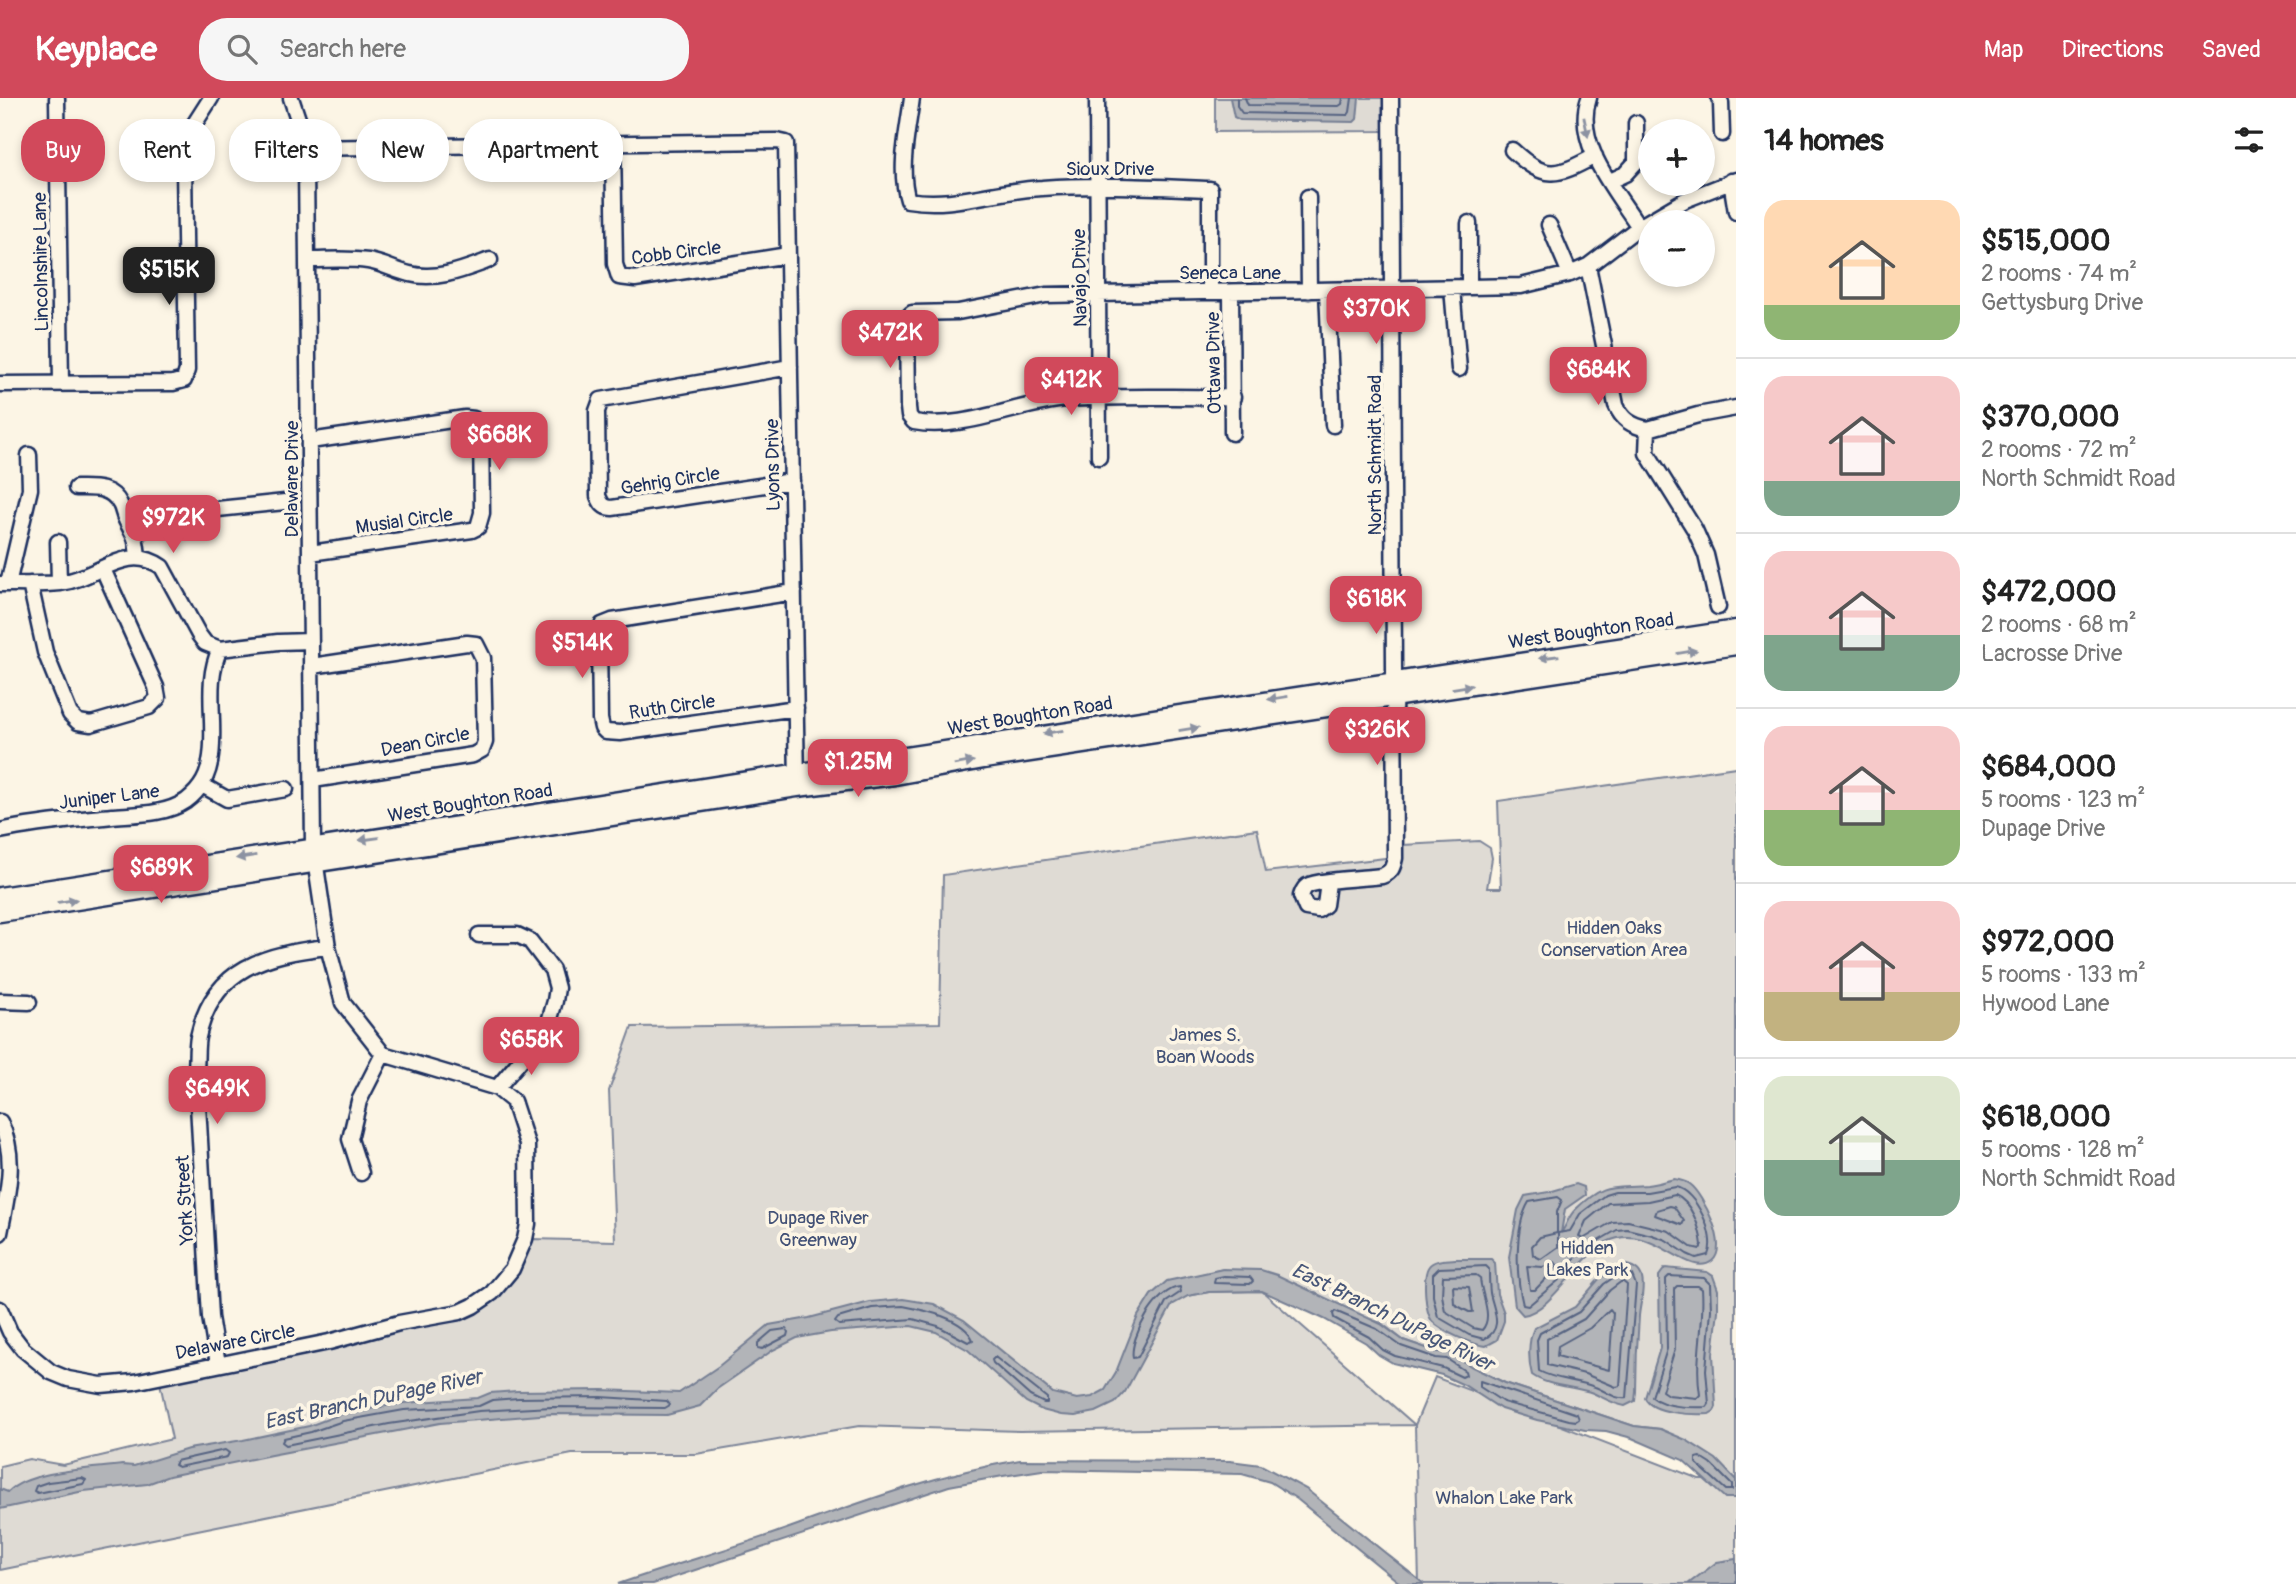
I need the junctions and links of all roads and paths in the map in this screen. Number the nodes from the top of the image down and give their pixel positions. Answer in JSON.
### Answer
{"nodes":[{"id":1,"x":57,"y":98,"type":"edge"},
{"id":2,"x":211,"y":98,"type":"edge"},
{"id":3,"x":291,"y":98,"type":"edge"},
{"id":4,"x":912,"y":98,"type":"edge"},
{"id":5,"x":1097,"y":98,"type":"edge"},
{"id":6,"x":1391,"y":98,"type":"edge"},
{"id":7,"x":1589,"y":98,"type":"edge"},
{"id":8,"x":1719,"y":98,"type":"edge"},
{"id":9,"x":298,"y":119,"type":"edge"},
{"id":10,"x":1636,"y":123,"type":"dead end"},
{"id":11,"x":1722,"y":134,"type":"dead end"},
{"id":12,"x":623,"y":143,"type":"edge"},
{"id":13,"x":463,"y":145,"type":"edge"},
{"id":14,"x":342,"y":147,"type":"edge"},
{"id":15,"x":1512,"y":150,"type":"dead end"},
{"id":16,"x":1595,"y":156,"type":"junction"},
{"id":17,"x":1610,"y":181,"type":"junction"},
{"id":18,"x":1734,"y":181,"type":"edge"},
{"id":19,"x":306,"y":182,"type":"edge"},
{"id":20,"x":614,"y":182,"type":"edge"},
{"id":21,"x":1097,"y":186,"type":"junction"},
{"id":22,"x":1308,"y":197,"type":"dead end"},
{"id":23,"x":1668,"y":210,"type":"edge"},
{"id":24,"x":1736,"y":212,"type":"edge"},
{"id":25,"x":1469,"y":223,"type":"dead end"},
{"id":26,"x":1549,"y":225,"type":"dead end"},
{"id":27,"x":1638,"y":225,"type":"edge"},
{"id":28,"x":1638,"y":228,"type":"edge"},
{"id":29,"x":788,"y":255,"type":"junction"},
{"id":30,"x":307,"y":260,"type":"junction"},
{"id":31,"x":490,"y":260,"type":"dead end"},
{"id":32,"x":1588,"y":266,"type":"junction"},
{"id":33,"x":1570,"y":275,"type":"junction"},
{"id":34,"x":1469,"y":287,"type":"junction"},
{"id":35,"x":1452,"y":288,"type":"junction"},
{"id":36,"x":1393,"y":289,"type":"junction"},
{"id":37,"x":1309,"y":290,"type":"junction"},
{"id":38,"x":1327,"y":290,"type":"junction"},
{"id":39,"x":1099,"y":292,"type":"junction"},
{"id":40,"x":1210,"y":292,"type":"junction"},
{"id":41,"x":1231,"y":292,"type":"junction"},
{"id":42,"x":790,"y":367,"type":"junction"},
{"id":43,"x":1458,"y":369,"type":"dead end"},
{"id":44,"x":61,"y":383,"type":"junction"},
{"id":45,"x":0,"y":384,"type":"edge"},
{"id":46,"x":1233,"y":397,"type":"junction"},
{"id":47,"x":1100,"y":399,"type":"junction"},
{"id":48,"x":1736,"y":408,"type":"edge"},
{"id":49,"x":1333,"y":425,"type":"dead end"},
{"id":50,"x":1648,"y":429,"type":"junction"},
{"id":51,"x":1232,"y":433,"type":"dead end"},
{"id":52,"x":310,"y":442,"type":"junction"},
{"id":53,"x":29,"y":455,"type":"dead end"},
{"id":54,"x":1099,"y":457,"type":"dead end"},
{"id":55,"x":792,"y":481,"type":"junction"},
{"id":56,"x":76,"y":488,"type":"dead end"},
{"id":57,"x":285,"y":502,"type":"dead end"},
{"id":58,"x":135,"y":533,"type":"junction"},
{"id":59,"x":58,"y":542,"type":"dead end"},
{"id":60,"x":310,"y":554,"type":"junction"},
{"id":61,"x":138,"y":557,"type":"junction"},
{"id":62,"x":103,"y":569,"type":"junction"},
{"id":63,"x":59,"y":583,"type":"junction"},
{"id":64,"x":4,"y":584,"type":"edge"},
{"id":65,"x":30,"y":584,"type":"junction"},
{"id":66,"x":794,"y":592,"type":"junction"},
{"id":67,"x":1718,"y":607,"type":"dead end"},
{"id":68,"x":1736,"y":630,"type":"edge"},
{"id":69,"x":311,"y":641,"type":"junction"},
{"id":70,"x":1736,"y":645,"type":"edge"},
{"id":71,"x":220,"y":649,"type":"junction"},
{"id":72,"x":312,"y":666,"type":"junction"},
{"id":73,"x":1394,"y":688,"type":"junction"},
{"id":74,"x":796,"y":708,"type":"junction"},
{"id":75,"x":313,"y":780,"type":"junction"},
{"id":76,"x":797,"y":780,"type":"junction"},
{"id":77,"x":202,"y":785,"type":"junction"},
{"id":78,"x":286,"y":789,"type":"dead end"},
{"id":79,"x":0,"y":831,"type":"edge"},
{"id":80,"x":314,"y":854,"type":"junction"},
{"id":81,"x":1328,"y":883,"type":"dead end"},
{"id":82,"x":0,"y":897,"type":"edge"},
{"id":83,"x":0,"y":912,"type":"edge"},
{"id":84,"x":479,"y":935,"type":"dead end"},
{"id":85,"x":328,"y":947,"type":"junction"},
{"id":86,"x":0,"y":1001,"type":"edge"},
{"id":87,"x":29,"y":1002,"type":"dead end"},
{"id":88,"x":383,"y":1054,"type":"junction"},
{"id":89,"x":497,"y":1088,"type":"junction"},
{"id":90,"x":0,"y":1122,"type":"edge"},
{"id":91,"x":361,"y":1173,"type":"dead end"},
{"id":92,"x":5,"y":1183,"type":"edge"},
{"id":93,"x":0,"y":1233,"type":"edge"},
{"id":94,"x":0,"y":1309,"type":"edge"},
{"id":95,"x":4,"y":1328,"type":"edge"},
{"id":96,"x":218,"y":1364,"type":"junction"}],
"edges":[{"from":1,"to":44,"type":"street","name":"Lincolnshire Lane"},
{"from":2,"to":44,"type":"street"},
{"from":3,"to":9,"type":"street","name":"Delaware Drive"},
{"from":4,"to":21,"type":"street","name":"Sioux Drive"},
{"from":5,"to":21,"type":"street","name":"Navajo Drive"},
{"from":6,"to":36,"type":"street","name":"North Schmidt Road"},
{"from":7,"to":16,"type":"street","one_way":true},
{"from":8,"to":11,"type":"street"},
{"from":10,"to":17,"type":"street"},
{"from":12,"to":29,"type":"street","name":"Lyons Drive"},
{"from":13,"to":14,"type":"street"},
{"from":15,"to":16,"type":"street"},
{"from":16,"to":17,"type":"street"},
{"from":17,"to":27,"type":"street"},
{"from":18,"to":23,"type":"street","name":"Seneca Lane"},
{"from":18,"to":24,"type":"street"},
{"from":19,"to":30,"type":"street","name":"Delaware Drive"},
{"from":20,"to":29,"type":"street","name":"Cobb Circle"},
{"from":21,"to":39,"type":"street","name":"Navajo Drive"},
{"from":21,"to":40,"type":"street","name":"Sioux Drive"},
{"from":22,"to":37,"type":"street"},
{"from":25,"to":34,"type":"street"},
{"from":26,"to":33,"type":"street"},
{"from":28,"to":32,"type":"street","name":"Seneca Lane"},
{"from":29,"to":42,"type":"street","name":"Lyons Drive"},
{"from":30,"to":31,"type":"street"},
{"from":30,"to":52,"type":"street","name":"Delaware Drive"},
{"from":32,"to":33,"type":"street","name":"Seneca Lane"},
{"from":32,"to":50,"type":"street"},
{"from":33,"to":34,"type":"street","name":"Seneca Lane"},
{"from":34,"to":35,"type":"street","name":"Seneca Lane"},
{"from":35,"to":36,"type":"street","name":"Seneca Lane"},
{"from":35,"to":43,"type":"street"},
{"from":36,"to":38,"type":"street","name":"Seneca Lane"},
{"from":36,"to":73,"type":"street","name":"North Schmidt Road"},
{"from":37,"to":38,"type":"street","name":"Seneca Lane"},
{"from":37,"to":41,"type":"street","name":"Seneca Lane"},
{"from":38,"to":49,"type":"street"},
{"from":39,"to":40,"type":"street","name":"Seneca Lane"},
{"from":39,"to":47,"type":"street","name":"Navajo Drive"},
{"from":39,"to":47,"type":"street","name":"Seneca Lane"},
{"from":40,"to":41,"type":"street","name":"Seneca Lane"},
{"from":41,"to":46,"type":"street","name":"Ottawa Drive"},
{"from":42,"to":55,"type":"street","name":"Lyons Drive"},
{"from":42,"to":55,"type":"street","name":"Gehrig Circle"},
{"from":44,"to":45,"type":"street"},
{"from":46,"to":47,"type":"street"},
{"from":46,"to":51,"type":"street","name":"Ottawa Drive"},
{"from":47,"to":54,"type":"street","name":"Navajo Drive"},
{"from":48,"to":50,"type":"street"},
{"from":50,"to":67,"type":"street"},
{"from":52,"to":60,"type":"street","name":"Delaware Drive"},
{"from":52,"to":60,"type":"street","name":"Musial Circle"},
{"from":53,"to":64,"type":"street"},
{"from":55,"to":66,"type":"street","name":"Lyons Drive"},
{"from":56,"to":58,"type":"street"},
{"from":57,"to":58,"type":"street"},
{"from":58,"to":61,"type":"street"},
{"from":59,"to":63,"type":"street"},
{"from":60,"to":69,"type":"street","name":"Delaware Drive"},
{"from":61,"to":62,"type":"street"},
{"from":61,"to":71,"type":"street"},
{"from":62,"to":63,"type":"street"},
{"from":62,"to":65,"type":"street"},
{"from":63,"to":65,"type":"street"},
{"from":64,"to":65,"type":"street"},
{"from":66,"to":74,"type":"street","name":"Lyons Drive"},
{"from":66,"to":74,"type":"street","name":"Ruth Circle"},
{"from":68,"to":73,"type":"main road","name":"West Boughton Road","one_way":true},
{"from":69,"to":71,"type":"street"},
{"from":69,"to":72,"type":"street","name":"Delaware Drive"},
{"from":73,"to":70,"type":"main road","name":"West Boughton Road","one_way":true},
{"from":71,"to":77,"type":"street"},
{"from":72,"to":75,"type":"street","name":"Delaware Drive"},
{"from":72,"to":75,"type":"street","name":"Dean Circle"},
{"from":73,"to":76,"type":"main road","name":"West Boughton Road"},
{"from":73,"to":81,"type":"street","name":"North Schmidt Road"},
{"from":74,"to":76,"type":"street","name":"Lyons Drive"},
{"from":75,"to":80,"type":"street","name":"Delaware Drive"},
{"from":76,"to":80,"type":"main road","name":"West Boughton Road"},
{"from":77,"to":78,"type":"street"},
{"from":77,"to":79,"type":"street","name":"Juniper Lane"},
{"from":80,"to":82,"type":"main road","name":"West Boughton Road","one_way":true},
{"from":83,"to":80,"type":"main road","name":"West Boughton Road","one_way":true},
{"from":80,"to":85,"type":"street"},
{"from":84,"to":89,"type":"street"},
{"from":85,"to":88,"type":"street"},
{"from":85,"to":96,"type":"street","name":"York Street"},
{"from":86,"to":87,"type":"street"},
{"from":88,"to":89,"type":"street"},
{"from":88,"to":91,"type":"street"},
{"from":89,"to":96,"type":"street","name":"Delaware Circle"},
{"from":90,"to":92,"type":"street"},
{"from":92,"to":93,"type":"street"},
{"from":94,"to":95,"type":"street","name":"Delaware Circle"},
{"from":95,"to":96,"type":"street","name":"Delaware Circle"}]}
